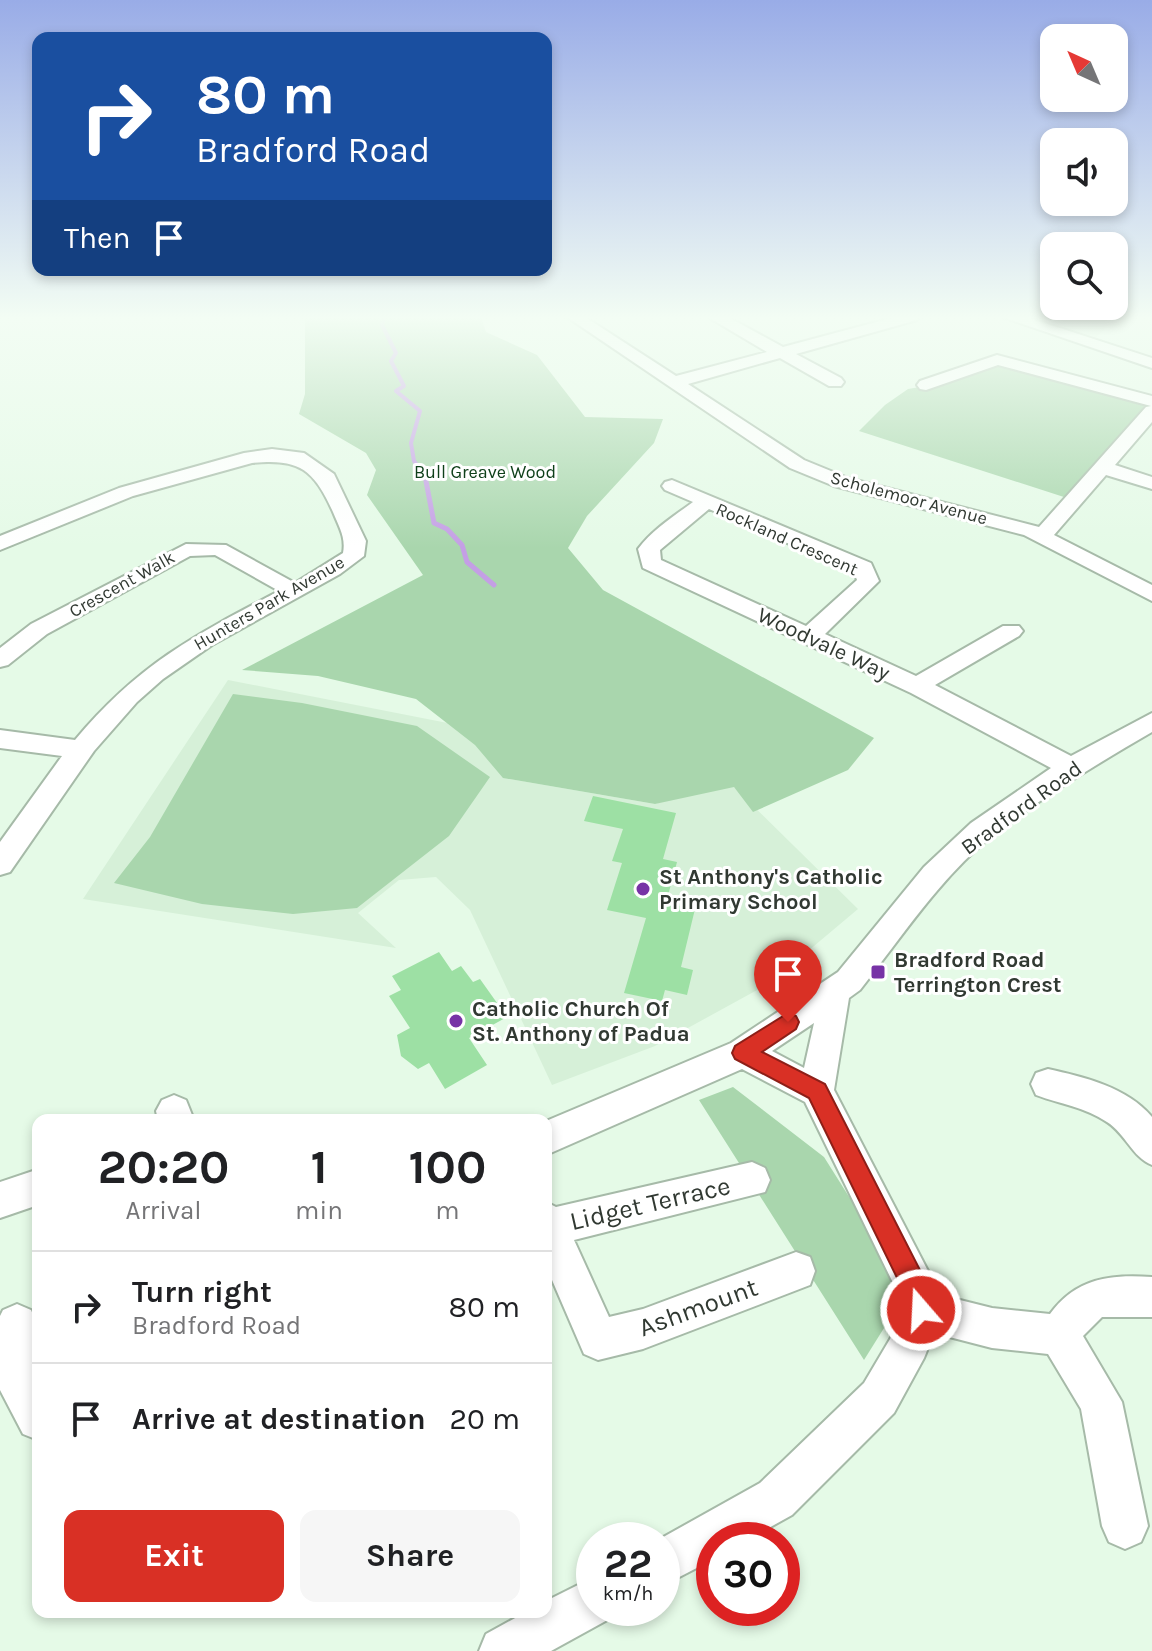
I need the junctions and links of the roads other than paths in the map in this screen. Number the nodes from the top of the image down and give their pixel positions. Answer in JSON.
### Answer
{"nodes":[{"id":1,"x":693,"y":394,"type":"edge"},
{"id":2,"x":1098,"y":394,"type":"edge"},
{"id":3,"x":1151,"y":412,"type":"edge"},
{"id":4,"x":1102,"y":467,"type":"junction"},
{"id":5,"x":1152,"y":483,"type":"edge"},
{"id":6,"x":672,"y":486,"type":"dead end"},
{"id":7,"x":705,"y":503,"type":"junction"},
{"id":8,"x":1042,"y":536,"type":"junction"},
{"id":9,"x":0,"y":544,"type":"edge"},
{"id":10,"x":294,"y":591,"type":"junction"},
{"id":11,"x":1152,"y":594,"type":"edge"},
{"id":12,"x":1011,"y":631,"type":"dead end"},
{"id":13,"x":809,"y":636,"type":"junction"},
{"id":14,"x":0,"y":660,"type":"edge"},
{"id":15,"x":920,"y":687,"type":"junction"},
{"id":16,"x":1152,"y":721,"type":"edge"},
{"id":17,"x":0,"y":739,"type":"edge"},
{"id":18,"x":82,"y":750,"type":"junction"},
{"id":19,"x":1070,"y":768,"type":"junction"},
{"id":20,"x":0,"y":864,"type":"edge"},
{"id":21,"x":833,"y":992,"type":"junction"},
{"id":22,"x":743,"y":1053,"type":"junction"},
{"id":23,"x":1048,"y":1084,"type":"dead end"},
{"id":24,"x":817,"y":1091,"type":"junction"},
{"id":25,"x":552,"y":1135,"type":"edge"},
{"id":26,"x":1152,"y":1148,"type":"edge"},
{"id":27,"x":752,"y":1180,"type":"dead end"},
{"id":28,"x":32,"y":1189,"type":"edge"},
{"id":29,"x":0,"y":1200,"type":"edge"},
{"id":30,"x":552,"y":1223,"type":"edge"},
{"id":31,"x":552,"y":1235,"type":"edge"},
{"id":32,"x":796,"y":1271,"type":"dead end"},
{"id":33,"x":1152,"y":1297,"type":"edge"},
{"id":34,"x":921,"y":1310,"type":"junction"},
{"id":35,"x":18,"y":1324,"type":"edge"},
{"id":36,"x":1059,"y":1335,"type":"junction"},
{"id":37,"x":598,"y":1340,"type":"joint"},
{"id":38,"x":32,"y":1408,"type":"edge"},
{"id":39,"x":1125,"y":1526,"type":"dead end"},
{"id":40,"x":680,"y":1553,"type":"edge"},
{"id":41,"x":576,"y":1611,"type":"edge"},
{"id":42,"x":503,"y":1651,"type":"edge"}],
"edges":[{"from":1,"to":8,"type":"street","name":"Scholemoor Avenue"},
{"from":2,"to":3,"type":"street"},
{"from":3,"to":4,"type":"street"},
{"from":4,"to":5,"type":"street"},
{"from":4,"to":8,"type":"street"},
{"from":6,"to":7,"type":"street","name":"Rockland Crescent"},
{"from":7,"to":13,"type":"street","name":"Woodvale Way"},
{"from":7,"to":13,"type":"street","name":"Rockland Crescent"},
{"from":8,"to":11,"type":"street","name":"Scholemoor Avenue"},
{"from":9,"to":10,"type":"street","name":"Hunters Park Avenue"},
{"from":10,"to":14,"type":"street","name":"Crescent Walk"},
{"from":10,"to":18,"type":"street","name":"Hunters Park Avenue"},
{"from":12,"to":15,"type":"street"},
{"from":13,"to":15,"type":"street","name":"Woodvale Way"},
{"from":15,"to":19,"type":"street","name":"Woodvale Way"},
{"from":16,"to":19,"type":"street","name":"Bradford Road"},
{"from":17,"to":18,"type":"street"},
{"from":18,"to":20,"type":"street","name":"Hunters Park Avenue"},
{"from":19,"to":21,"type":"street","name":"Bradford Road"},
{"from":21,"to":22,"type":"street","name":"Bradford Road"},
{"from":21,"to":24,"type":"street"},
{"from":22,"to":24,"type":"street"},
{"from":22,"to":25,"type":"street","name":"Bradford Road"},
{"from":23,"to":26,"type":"street"},
{"from":24,"to":34,"type":"street"},
{"from":27,"to":30,"type":"street","name":"Lidget Terrace"},
{"from":28,"to":29,"type":"street"},
{"from":31,"to":37,"type":"street","name":"Lidget Terrace"},
{"from":32,"to":37,"type":"street","name":"Ashmount"},
{"from":33,"to":36,"type":"street"},
{"from":34,"to":36,"type":"street"},
{"from":34,"to":40,"type":"street"},
{"from":35,"to":38,"type":"street"},
{"from":36,"to":39,"type":"street"},
{"from":41,"to":42,"type":"street"}]}
